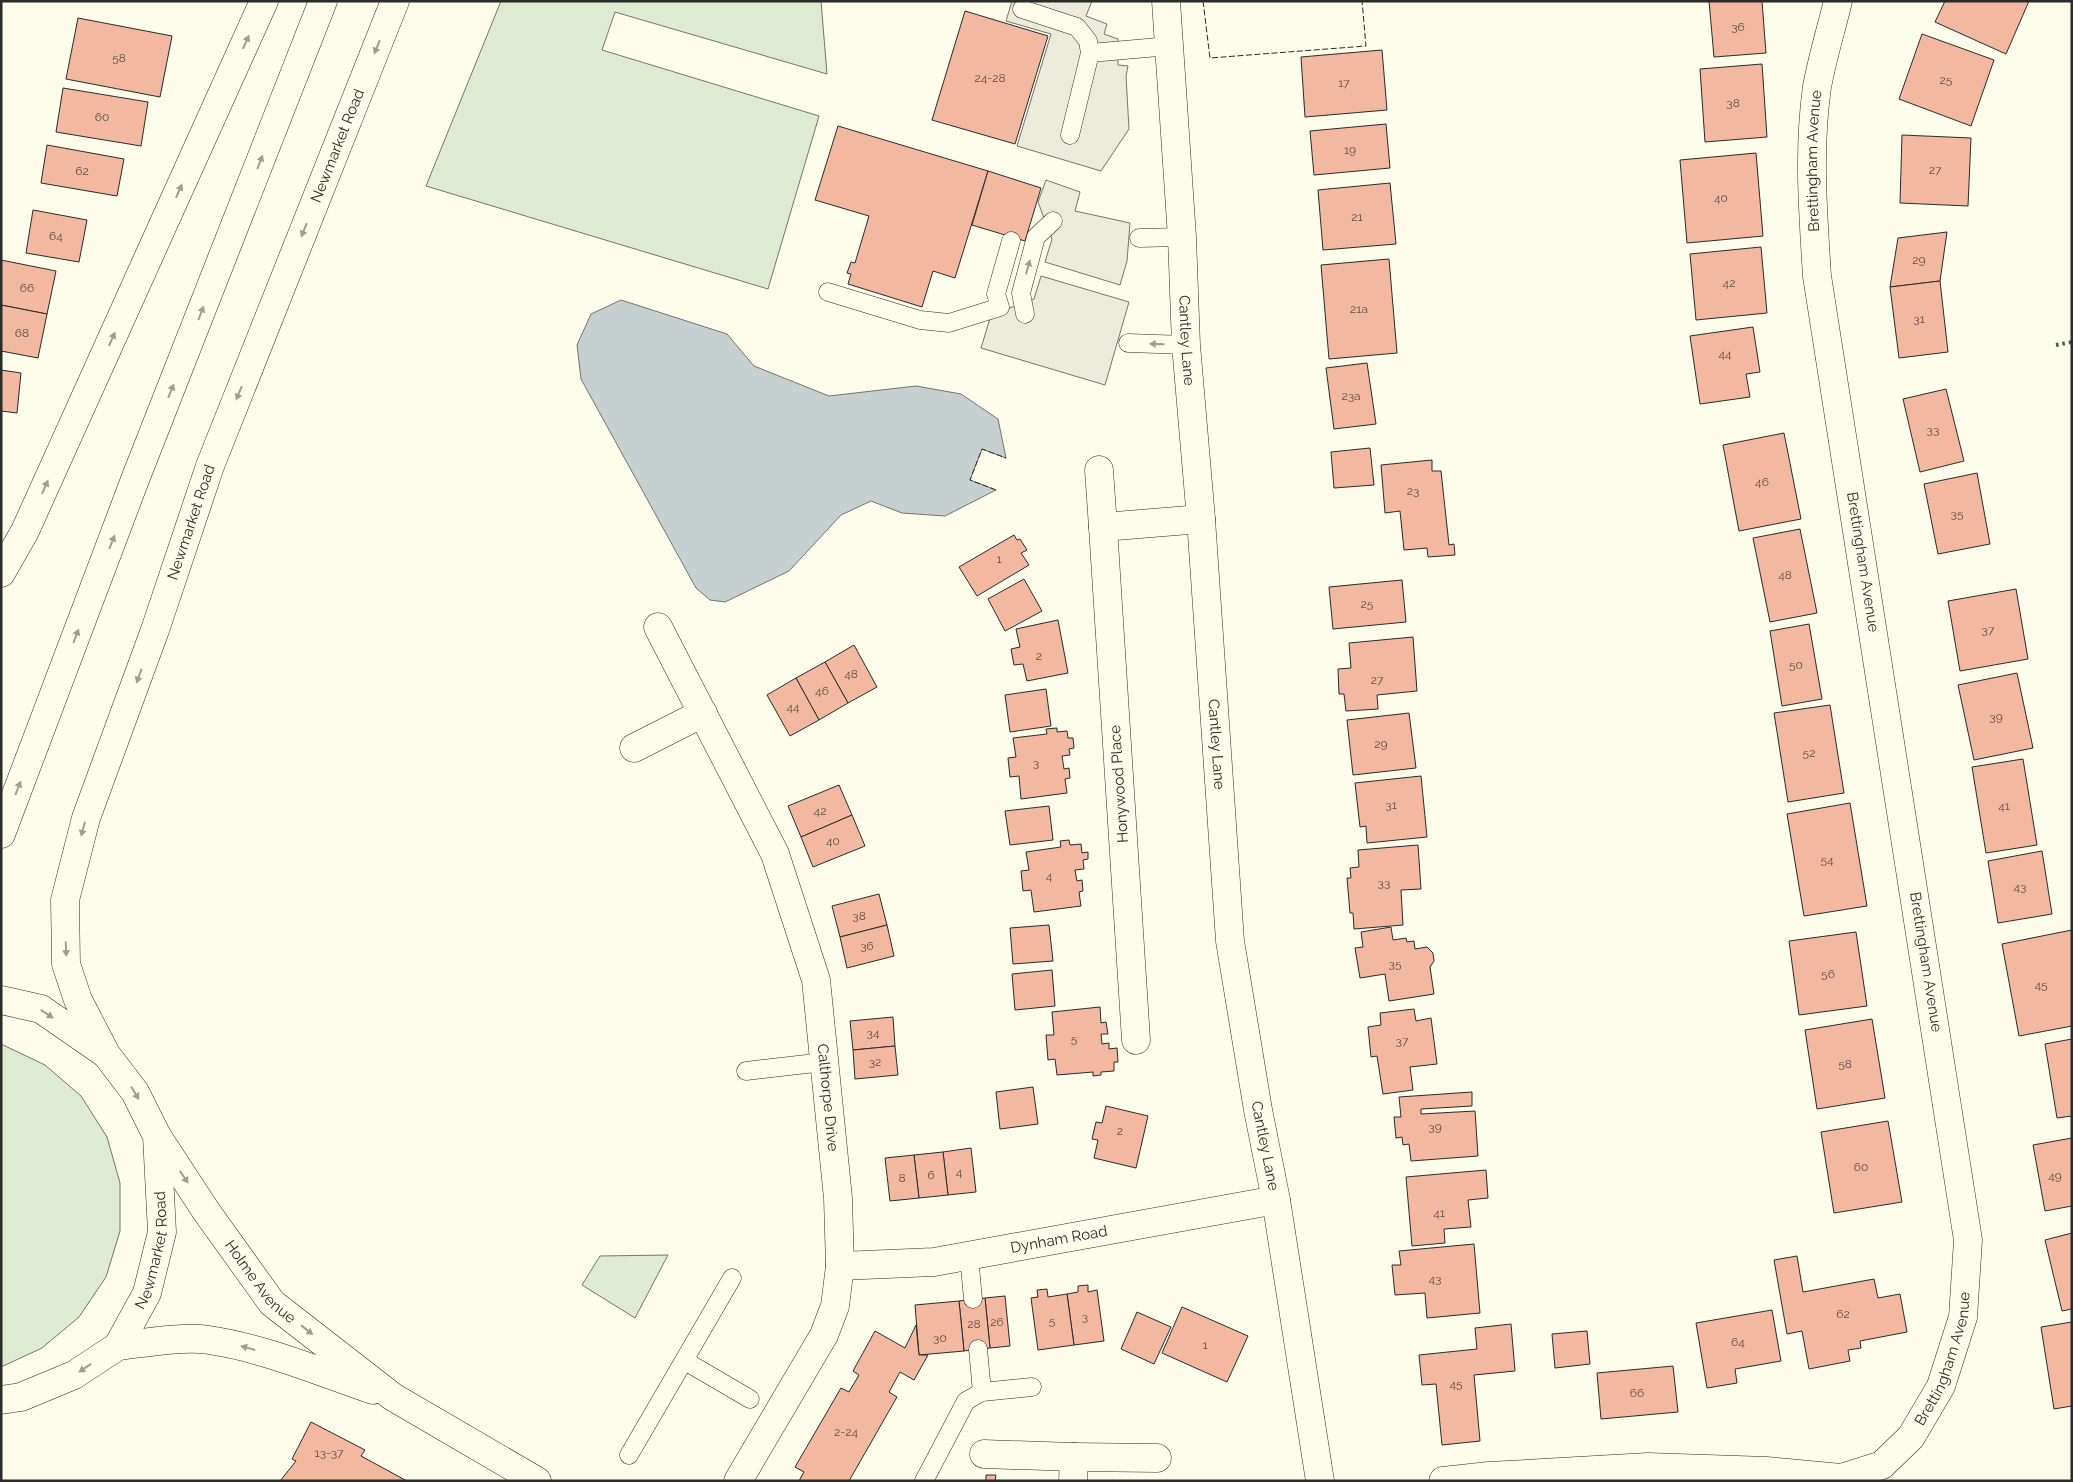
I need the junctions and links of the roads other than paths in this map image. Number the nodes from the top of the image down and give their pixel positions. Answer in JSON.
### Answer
{"nodes":[{"id":1,"x":264,"y":1,"type":"edge"},
{"id":2,"x":323,"y":1,"type":"edge"},
{"id":3,"x":395,"y":1,"type":"edge"},
{"id":4,"x":1166,"y":1,"type":"edge"},
{"id":5,"x":1838,"y":1,"type":"edge"},
{"id":6,"x":1022,"y":9,"type":"dead end"},
{"id":7,"x":1170,"y":46,"type":"junction"},
{"id":8,"x":1090,"y":53,"type":"junction"},
{"id":9,"x":1070,"y":135,"type":"dead end"},
{"id":10,"x":1053,"y":221,"type":"dead end"},
{"id":11,"x":1182,"y":237,"type":"junction"},
{"id":12,"x":1139,"y":238,"type":"dead end"},
{"id":13,"x":1011,"y":241,"type":"dead end"},
{"id":14,"x":828,"y":292,"type":"dead end"},
{"id":15,"x":1025,"y":314,"type":"dead end"},
{"id":16,"x":1128,"y":343,"type":"dead end"},
{"id":17,"x":1186,"y":345,"type":"junction"},
{"id":18,"x":1099,"y":470,"type":"dead end"},
{"id":19,"x":1201,"y":519,"type":"junction"},
{"id":20,"x":1103,"y":527,"type":"junction"},
{"id":21,"x":1,"y":573,"type":"edge"},
{"id":22,"x":658,"y":627,"type":"dead end"},
{"id":23,"x":703,"y":713,"type":"junction"},
{"id":24,"x":634,"y":748,"type":"dead end"},
{"id":25,"x":1,"y":834,"type":"edge"},
{"id":26,"x":1,"y":1000,"type":"edge"},
{"id":27,"x":1136,"y":1040,"type":"dead end"},
{"id":28,"x":106,"y":1054,"type":"junction"},
{"id":29,"x":824,"y":1062,"type":"junction"},
{"id":30,"x":746,"y":1071,"type":"dead end"},
{"id":31,"x":157,"y":1136,"type":"junction"},
{"id":32,"x":1276,"y":1200,"type":"junction"},
{"id":33,"x":969,"y":1256,"type":"junction"},
{"id":34,"x":840,"y":1266,"type":"junction"},
{"id":35,"x":732,"y":1278,"type":"dead end"},
{"id":36,"x":973,"y":1299,"type":"dead end"},
{"id":37,"x":118,"y":1346,"type":"junction"},
{"id":38,"x":978,"y":1349,"type":"dead end"},
{"id":39,"x":685,"y":1361,"type":"junction"},
{"id":40,"x":1032,"y":1387,"type":"dead end"},
{"id":41,"x":982,"y":1392,"type":"junction"},
{"id":42,"x":393,"y":1397,"type":"junction"},
{"id":43,"x":750,"y":1400,"type":"dead end"},
{"id":44,"x":8,"y":1404,"type":"edge"},
{"id":45,"x":984,"y":1454,"type":"dead end"},
{"id":46,"x":629,"y":1455,"type":"dead end"},
{"id":47,"x":1157,"y":1458,"type":"dead end"},
{"id":48,"x":1073,"y":1469,"type":"edge"},
{"id":49,"x":1889,"y":1473,"type":"edge"},
{"id":50,"x":537,"y":1481,"type":"edge"},
{"id":51,"x":738,"y":1481,"type":"edge"},
{"id":52,"x":924,"y":1481,"type":"edge"},
{"id":53,"x":1320,"y":1481,"type":"edge"},
{"id":54,"x":1443,"y":1481,"type":"edge"}],
"edges":[{"from":21,"to":1,"type":"main road","one_way":true},
{"from":25,"to":2,"type":"main road","one_way":true},
{"from":3,"to":28,"type":"main road","name":"Newmarket Road","one_way":true},
{"from":4,"to":7,"type":"main road","name":"Cantley Lane"},
{"from":5,"to":49,"type":"main road","name":"Brettingham Avenue"},
{"from":6,"to":8,"type":"lane"},
{"from":7,"to":8,"type":"lane"},
{"from":7,"to":11,"type":"main road","name":"Cantley Lane"},
{"from":8,"to":9,"type":"lane"},
{"from":15,"to":10,"type":"lane","one_way":true},
{"from":11,"to":12,"type":"lane"},
{"from":11,"to":17,"type":"main road","name":"Cantley Lane"},
{"from":13,"to":14,"type":"lane"},
{"from":17,"to":16,"type":"lane","one_way":true},
{"from":17,"to":19,"type":"main road","name":"Cantley Lane"},
{"from":18,"to":20,"type":"main road","name":"Honywood Place"},
{"from":19,"to":20,"type":"main road"},
{"from":19,"to":32,"type":"main road","name":"Cantley Lane"},
{"from":20,"to":27,"type":"main road","name":"Honywood Place"},
{"from":22,"to":23,"type":"main road","name":"Calthorpe Drive"},
{"from":23,"to":24,"type":"main road"},
{"from":23,"to":29,"type":"main road","name":"Calthorpe Drive"},
{"from":26,"to":28,"type":"main road","name":"Newmarket Road","one_way":true},
{"from":28,"to":31,"type":"main road","name":"Newmarket Road","one_way":true},
{"from":29,"to":30,"type":"lane"},
{"from":29,"to":34,"type":"main road","name":"Calthorpe Drive"},
{"from":31,"to":37,"type":"main road","name":"Newmarket Road"},
{"from":31,"to":42,"type":"main road","name":"Holme Avenue","one_way":true},
{"from":32,"to":33,"type":"main road","name":"Dynham Road"},
{"from":32,"to":53,"type":"main road","name":"Cantley Lane"},
{"from":33,"to":34,"type":"main road","name":"Dynham Road"},
{"from":33,"to":36,"type":"lane"},
{"from":34,"to":51,"type":"main road","name":"Calthorpe Drive"},
{"from":35,"to":39,"type":"lane"},
{"from":42,"to":37,"type":"main road","name":"Holme Avenue","one_way":true},
{"from":37,"to":44,"type":"main road","name":"Newmarket Road","one_way":true},
{"from":38,"to":41,"type":"lane"},
{"from":39,"to":43,"type":"lane"},
{"from":39,"to":46,"type":"lane"},
{"from":40,"to":41,"type":"lane"},
{"from":41,"to":52,"type":"lane"},
{"from":42,"to":50,"type":"main road","name":"Holme Avenue"},
{"from":45,"to":48,"type":"main road"},
{"from":47,"to":48,"type":"main road"},
{"from":49,"to":54,"type":"main road","name":"Brettingham Avenue"}]}
